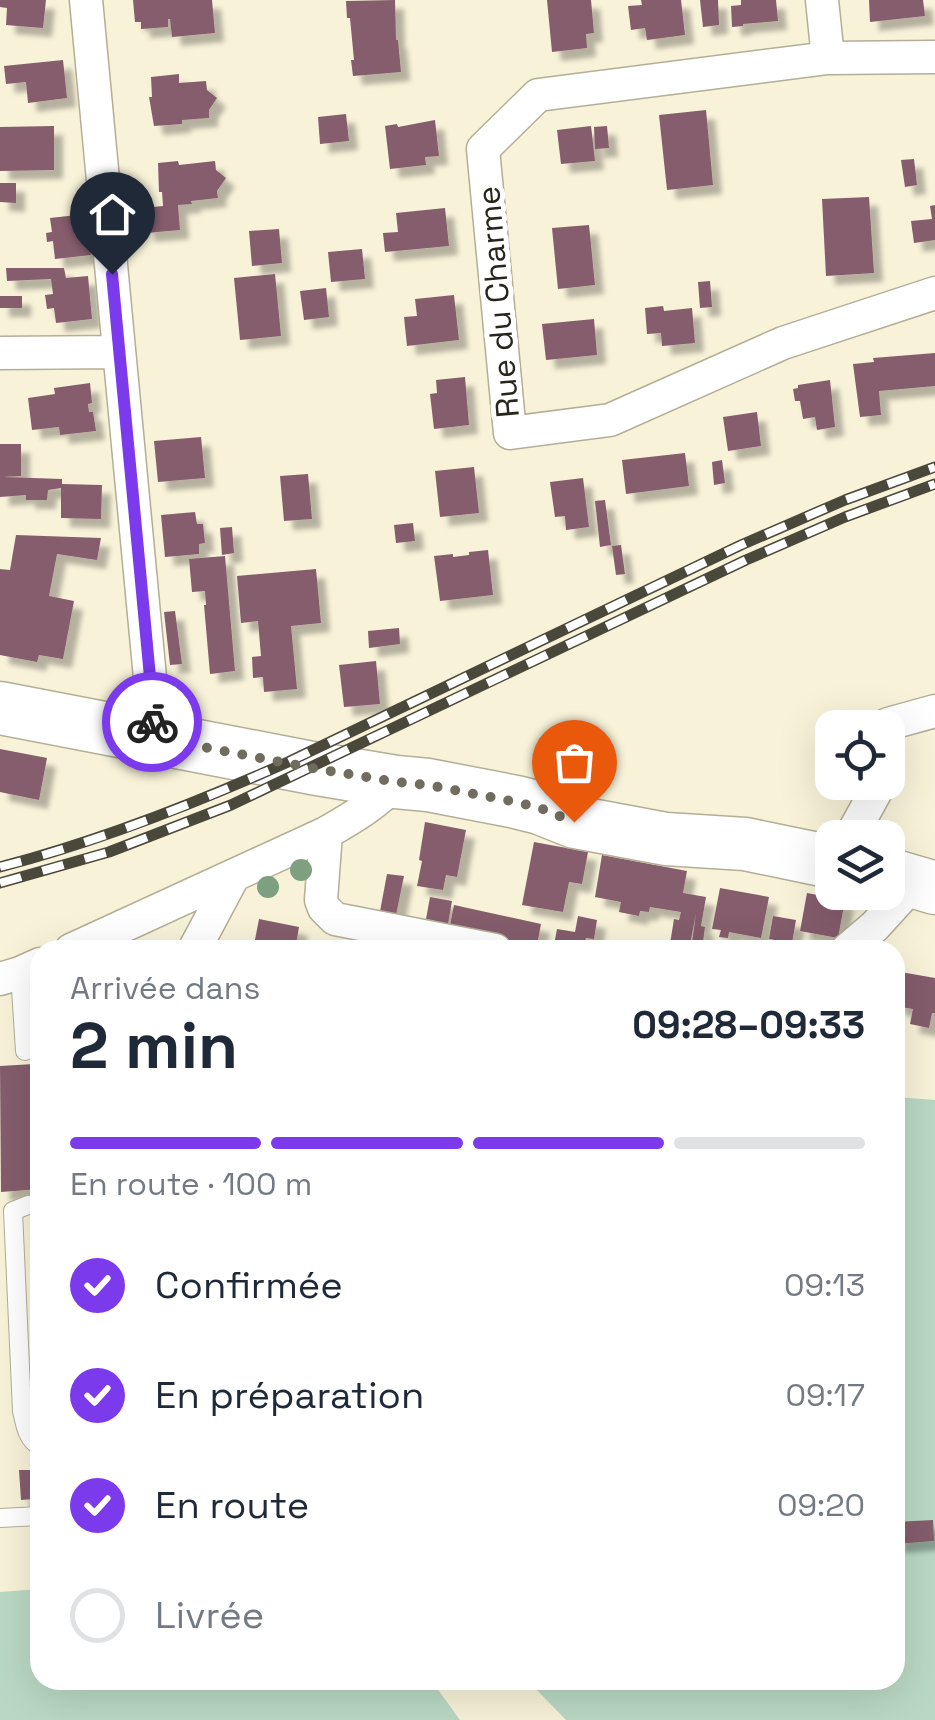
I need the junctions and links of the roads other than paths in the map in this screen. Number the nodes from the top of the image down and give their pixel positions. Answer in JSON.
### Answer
{"nodes":[{"id":1,"x":86,"y":0,"type":"edge"},
{"id":2,"x":822,"y":0,"type":"edge"},
{"id":3,"x":935,"y":57,"type":"edge"},
{"id":4,"x":828,"y":58,"type":"junction"},
{"id":5,"x":935,"y":293,"type":"edge"},
{"id":6,"x":0,"y":352,"type":"edge"},
{"id":7,"x":119,"y":352,"type":"junction"},
{"id":8,"x":0,"y":708,"type":"edge"},
{"id":9,"x":935,"y":711,"type":"edge"},
{"id":10,"x":905,"y":719,"type":"edge"},
{"id":11,"x":151,"y":737,"type":"junction"},
{"id":12,"x":396,"y":782,"type":"junction"},
{"id":13,"x":326,"y":833,"type":"junction"},
{"id":14,"x":815,"y":858,"type":"edge"},
{"id":15,"x":234,"y":875,"type":"junction"},
{"id":16,"x":912,"y":881,"type":"edge"},
{"id":17,"x":93,"y":940,"type":"edge"},
{"id":18,"x":199,"y":940,"type":"edge"},
{"id":19,"x":443,"y":940,"type":"edge"},
{"id":20,"x":859,"y":940,"type":"edge"},
{"id":21,"x":20,"y":972,"type":"edge"},
{"id":22,"x":25,"y":1051,"type":"dead end"},
{"id":23,"x":30,"y":1205,"type":"edge"},
{"id":24,"x":30,"y":1436,"type":"edge"},
{"id":25,"x":30,"y":1516,"type":"edge"},
{"id":26,"x":0,"y":1518,"type":"edge"}],
"edges":[{"from":1,"to":7,"type":"street"},
{"from":2,"to":4,"type":"street"},
{"from":3,"to":4,"type":"street","name":"Rue du Charme"},
{"from":4,"to":5,"type":"street","name":"Rue du Charme"},
{"from":6,"to":7,"type":"street"},
{"from":7,"to":11,"type":"street"},
{"from":8,"to":11,"type":"main road"},
{"from":9,"to":10,"type":"street"},
{"from":11,"to":12,"type":"main road"},
{"from":12,"to":13,"type":"street"},
{"from":12,"to":14,"type":"main road"},
{"from":13,"to":15,"type":"street"},
{"from":13,"to":19,"type":"street"},
{"from":15,"to":17,"type":"street"},
{"from":15,"to":18,"type":"street"},
{"from":16,"to":20,"type":"street"},
{"from":21,"to":22,"type":"lane"},
{"from":23,"to":24,"type":"lane"},
{"from":25,"to":26,"type":"lane"}]}
